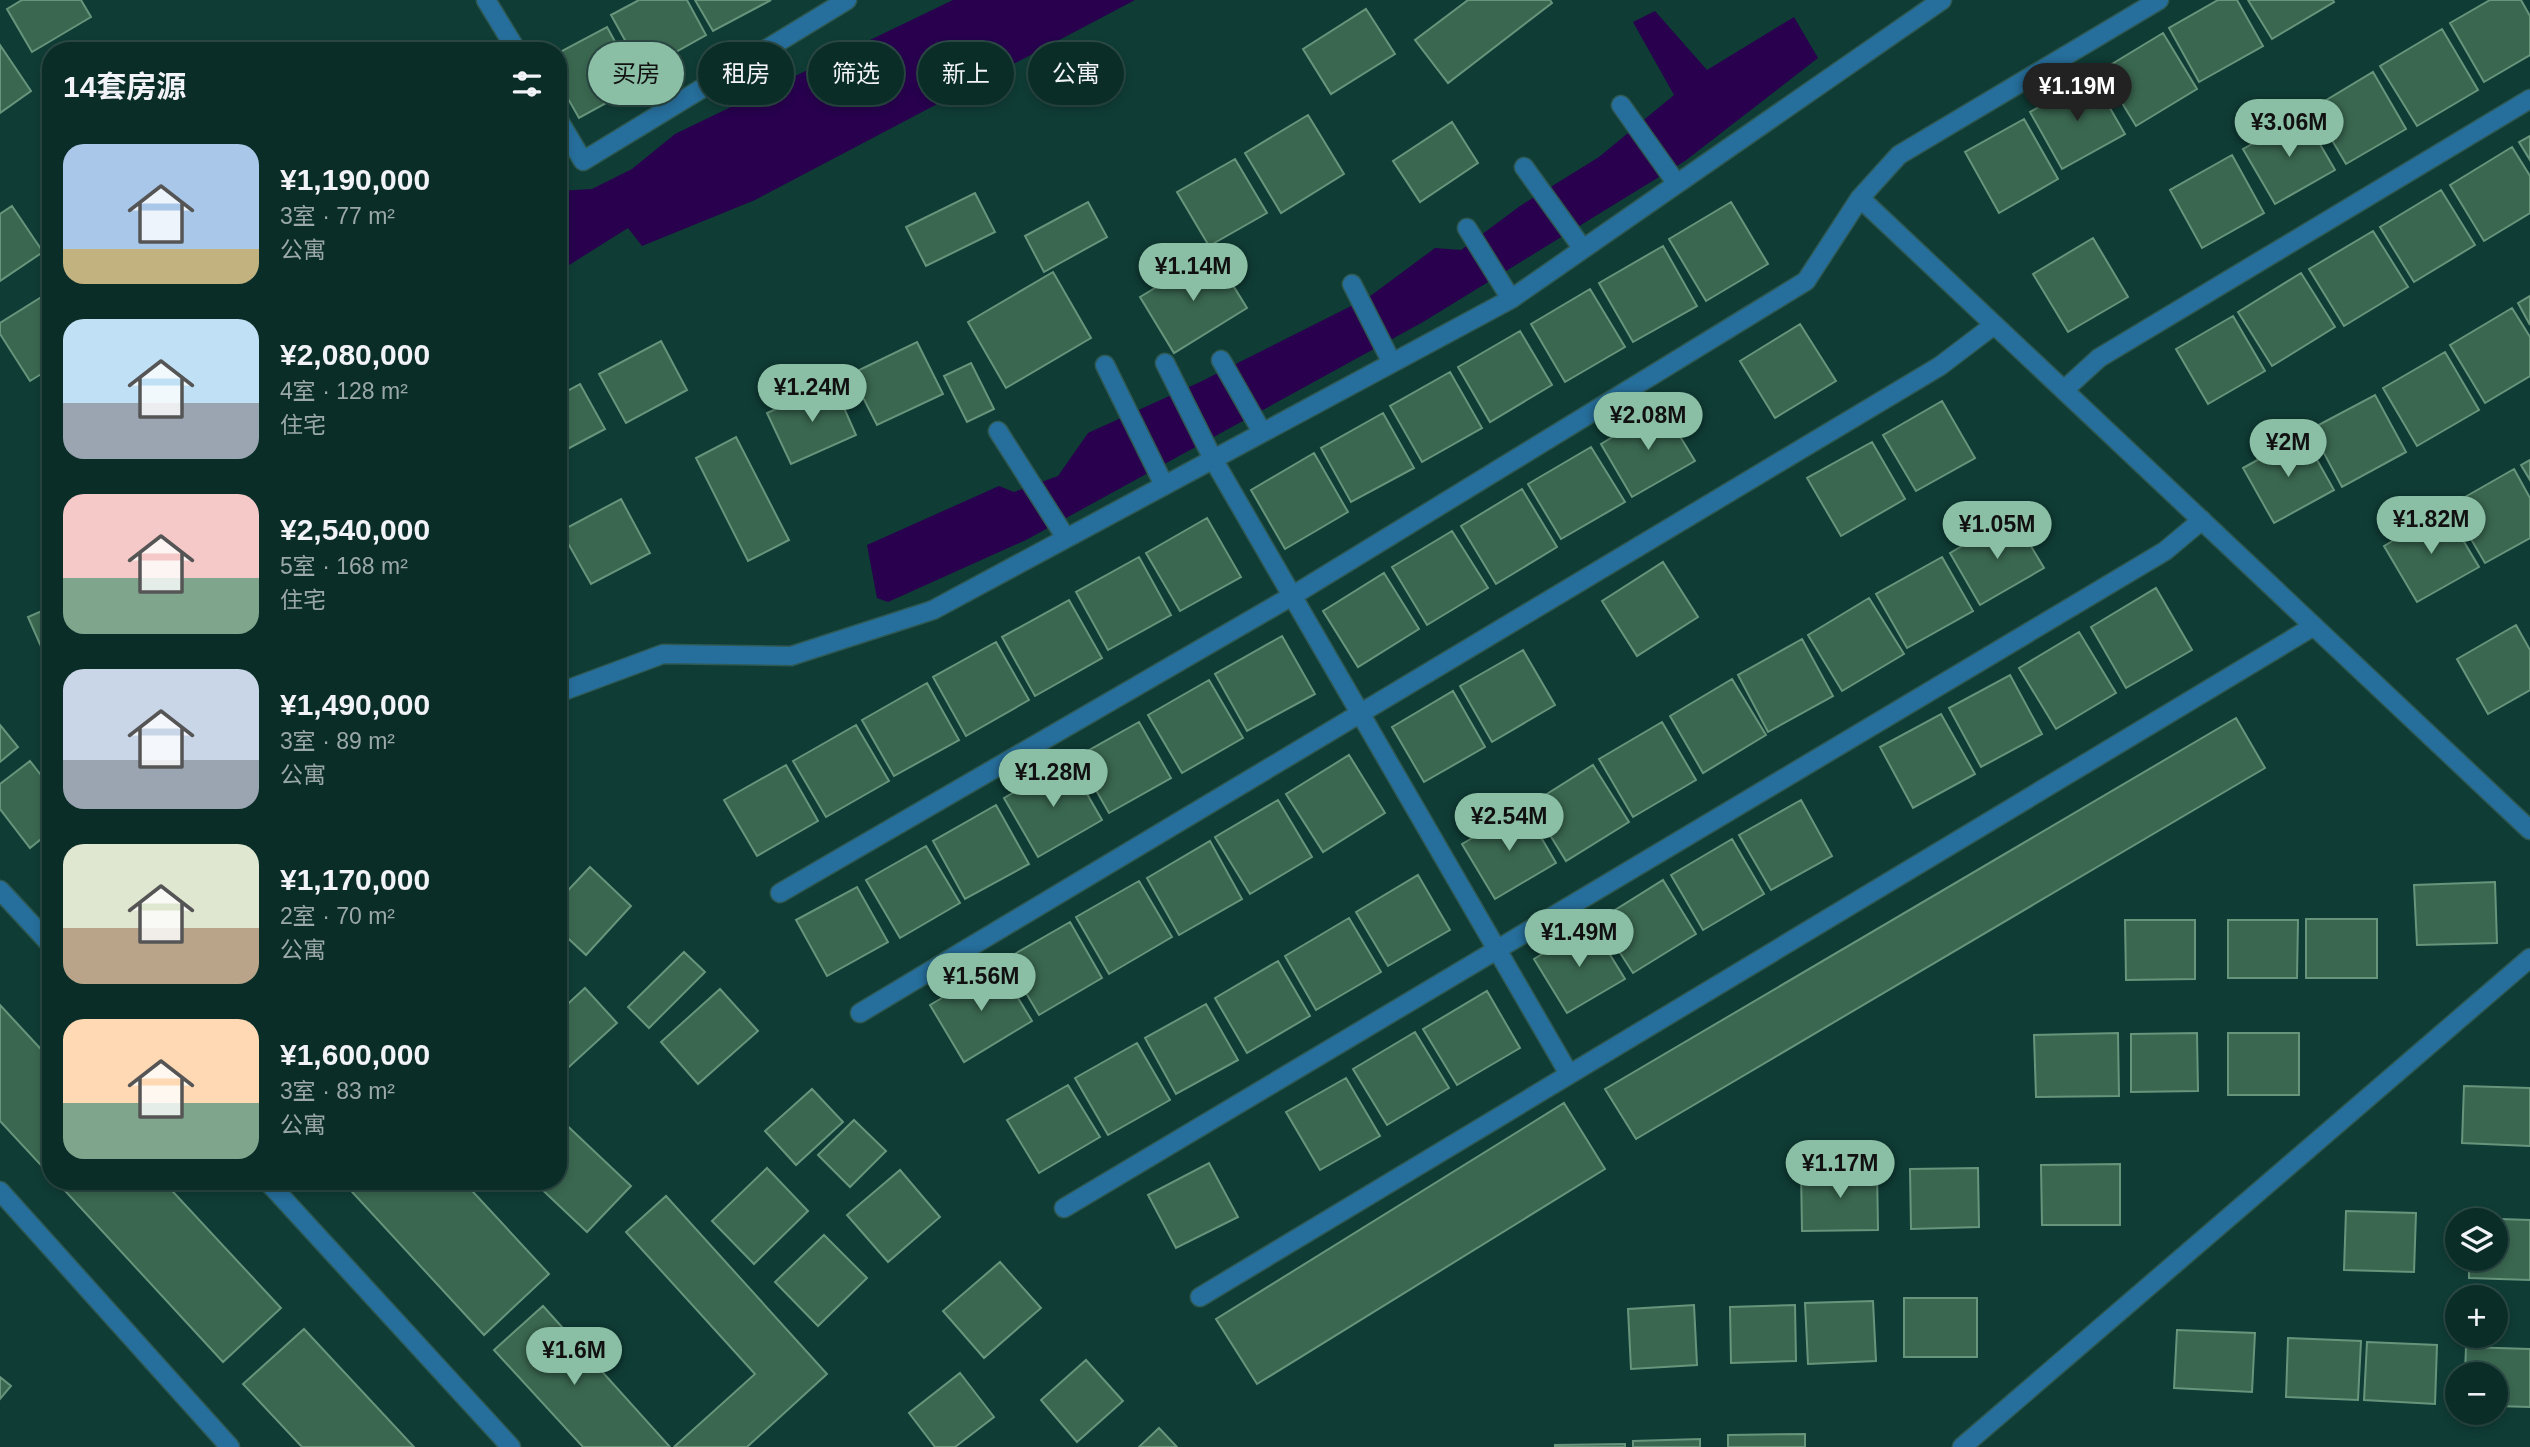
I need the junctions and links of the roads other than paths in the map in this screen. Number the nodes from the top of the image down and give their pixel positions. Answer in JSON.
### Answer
{"nodes":[{"id":1,"x":486,"y":0,"type":"edge"},
{"id":2,"x":847,"y":0,"type":"edge"},
{"id":3,"x":1942,"y":0,"type":"edge"},
{"id":4,"x":2159,"y":0,"type":"edge"},
{"id":5,"x":512,"y":42,"type":"edge"},
{"id":6,"x":2530,"y":99,"type":"edge"},
{"id":7,"x":1621,"y":106,"type":"dead end"},
{"id":8,"x":567,"y":134,"type":"edge"},
{"id":9,"x":1524,"y":167,"type":"dead end"},
{"id":10,"x":1677,"y":184,"type":"junction"},
{"id":11,"x":1860,"y":198,"type":"junction"},
{"id":12,"x":1467,"y":228,"type":"dead end"},
{"id":13,"x":1583,"y":249,"type":"junction"},
{"id":14,"x":1352,"y":284,"type":"dead end"},
{"id":15,"x":1511,"y":299,"type":"junction"},
{"id":16,"x":1994,"y":325,"type":"junction"},
{"id":17,"x":1221,"y":360,"type":"dead end"},
{"id":18,"x":1165,"y":363,"type":"dead end"},
{"id":19,"x":1392,"y":363,"type":"junction"},
{"id":20,"x":1105,"y":365,"type":"dead end"},
{"id":21,"x":2064,"y":390,"type":"junction"},
{"id":22,"x":998,"y":431,"type":"dead end"},
{"id":23,"x":1262,"y":432,"type":"junction"},
{"id":24,"x":1213,"y":459,"type":"junction"},
{"id":25,"x":1164,"y":485,"type":"junction"},
{"id":26,"x":2202,"y":520,"type":"junction"},
{"id":27,"x":1066,"y":538,"type":"junction"},
{"id":28,"x":1292,"y":596,"type":"junction"},
{"id":29,"x":2314,"y":626,"type":"junction"},
{"id":30,"x":567,"y":690,"type":"edge"},
{"id":31,"x":1361,"y":713,"type":"junction"},
{"id":32,"x":2530,"y":830,"type":"edge"},
{"id":33,"x":0,"y":891,"type":"edge"},
{"id":34,"x":780,"y":893,"type":"dead end"},
{"id":35,"x":42,"y":935,"type":"edge"},
{"id":36,"x":1497,"y":947,"type":"junction"},
{"id":37,"x":2530,"y":958,"type":"edge"},
{"id":38,"x":860,"y":1013,"type":"dead end"},
{"id":39,"x":1569,"y":1074,"type":"junction"},
{"id":40,"x":275,"y":1190,"type":"edge"},
{"id":41,"x":0,"y":1191,"type":"edge"},
{"id":42,"x":1064,"y":1209,"type":"dead end"},
{"id":43,"x":1200,"y":1297,"type":"dead end"},
{"id":44,"x":230,"y":1447,"type":"edge"},
{"id":45,"x":511,"y":1447,"type":"edge"},
{"id":46,"x":1962,"y":1447,"type":"edge"}],
"edges":[{"from":1,"to":5,"type":"street"},
{"from":2,"to":8,"type":"street"},
{"from":3,"to":10,"type":"street"},
{"from":4,"to":11,"type":"street"},
{"from":6,"to":21,"type":"street"},
{"from":7,"to":10,"type":"street"},
{"from":9,"to":13,"type":"street"},
{"from":10,"to":13,"type":"street"},
{"from":11,"to":16,"type":"street"},
{"from":11,"to":28,"type":"street"},
{"from":12,"to":15,"type":"street"},
{"from":13,"to":15,"type":"street"},
{"from":14,"to":19,"type":"street"},
{"from":15,"to":19,"type":"street"},
{"from":16,"to":21,"type":"street"},
{"from":16,"to":31,"type":"street"},
{"from":17,"to":23,"type":"street"},
{"from":18,"to":24,"type":"street"},
{"from":19,"to":23,"type":"street"},
{"from":20,"to":25,"type":"street"},
{"from":21,"to":26,"type":"street"},
{"from":22,"to":27,"type":"street"},
{"from":23,"to":24,"type":"street"},
{"from":24,"to":25,"type":"street"},
{"from":24,"to":28,"type":"street"},
{"from":25,"to":27,"type":"street"},
{"from":26,"to":29,"type":"street"},
{"from":26,"to":36,"type":"street"},
{"from":27,"to":30,"type":"street"},
{"from":28,"to":31,"type":"street"},
{"from":28,"to":34,"type":"street"},
{"from":29,"to":32,"type":"street"},
{"from":29,"to":39,"type":"street"},
{"from":31,"to":36,"type":"street"},
{"from":31,"to":38,"type":"street"},
{"from":33,"to":35,"type":"street"},
{"from":36,"to":39,"type":"street"},
{"from":36,"to":42,"type":"street"},
{"from":37,"to":46,"type":"street"},
{"from":39,"to":43,"type":"street"},
{"from":40,"to":45,"type":"street"},
{"from":41,"to":44,"type":"street"}]}
